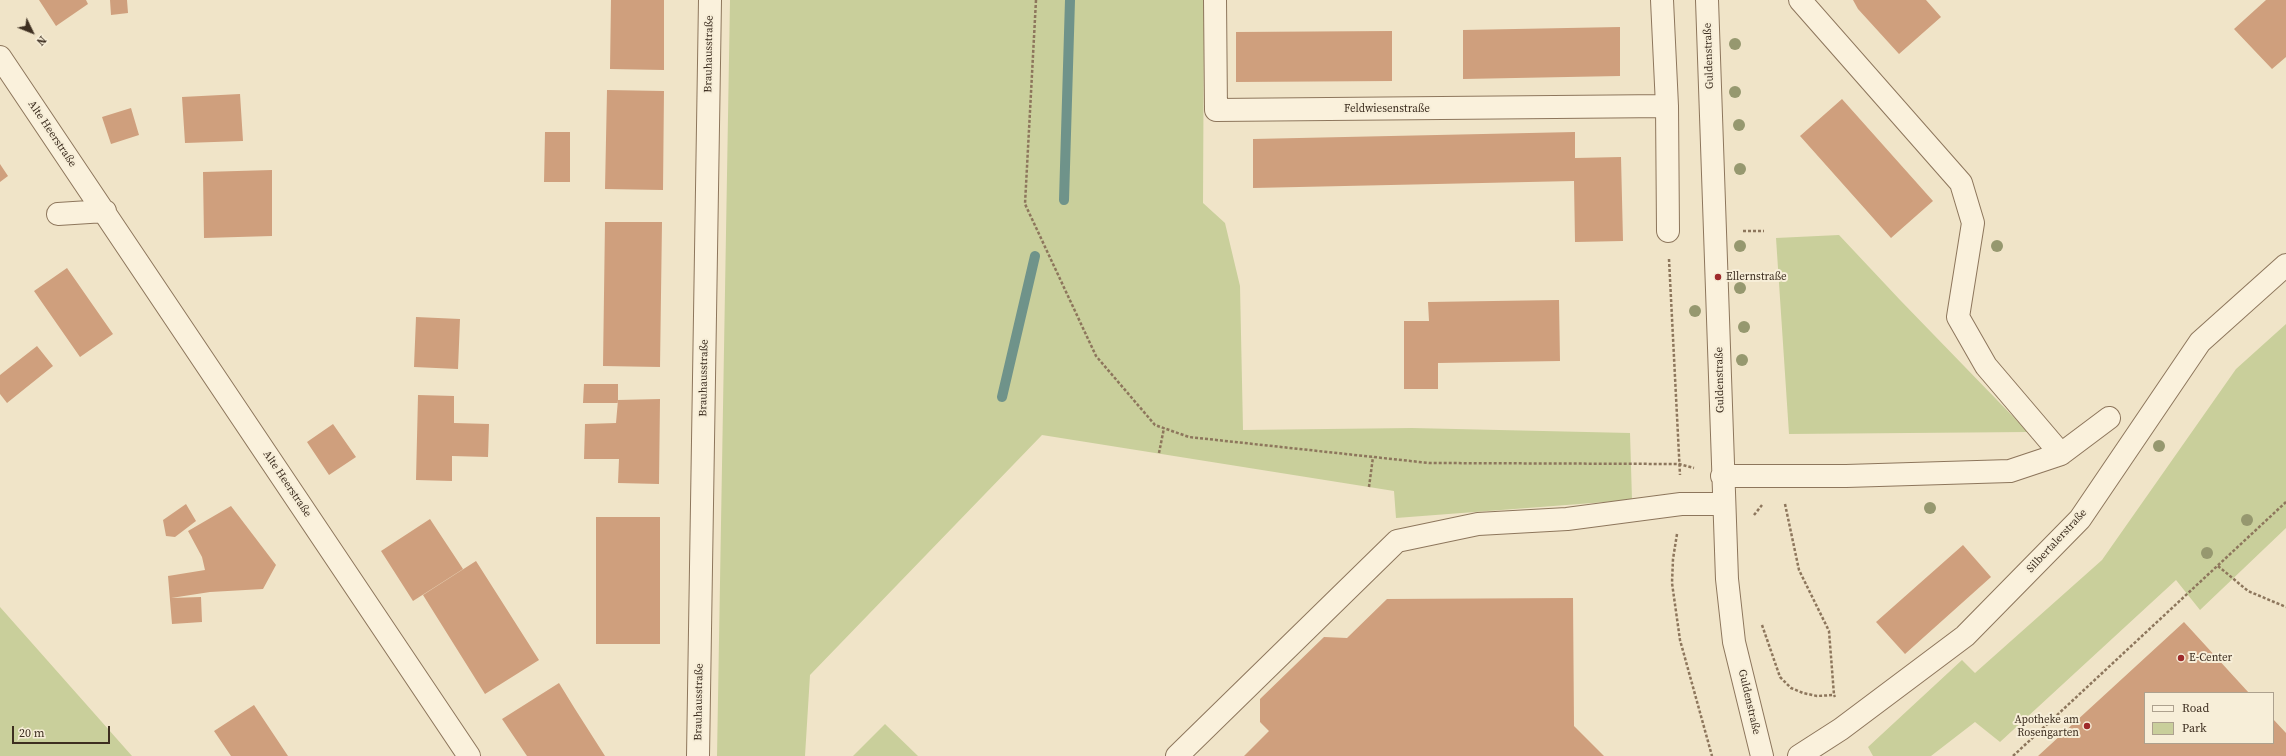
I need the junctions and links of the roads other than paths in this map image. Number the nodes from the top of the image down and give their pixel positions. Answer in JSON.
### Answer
{"nodes":[{"id":1,"x":710,"y":0,"type":"edge"},
{"id":2,"x":1214,"y":0,"type":"edge"},
{"id":3,"x":1662,"y":0,"type":"edge"},
{"id":4,"x":1707,"y":0,"type":"edge"},
{"id":5,"x":1800,"y":0,"type":"edge"},
{"id":6,"x":0,"y":57,"type":"edge"},
{"id":7,"x":1667,"y":106,"type":"junction"},
{"id":8,"x":105,"y":211,"type":"junction"},
{"id":9,"x":58,"y":214,"type":"dead end"},
{"id":10,"x":1668,"y":231,"type":"dead end"},
{"id":11,"x":2286,"y":264,"type":"edge"},
{"id":12,"x":2109,"y":418,"type":"dead end"},
{"id":13,"x":2061,"y":454,"type":"junction"},
{"id":14,"x":1722,"y":476,"type":"junction"},
{"id":15,"x":1723,"y":504,"type":"junction"},
{"id":16,"x":469,"y":756,"type":"edge"},
{"id":17,"x":698,"y":756,"type":"edge"},
{"id":18,"x":1177,"y":756,"type":"edge"},
{"id":19,"x":1762,"y":756,"type":"edge"},
{"id":20,"x":1799,"y":756,"type":"edge"}],
"edges":[{"from":1,"to":17,"type":"street","name":"Brauhausstraße"},
{"from":2,"to":7,"type":"street","name":"Feldwiesenstraße"},
{"from":3,"to":7,"type":"street"},
{"from":4,"to":14,"type":"street","name":"Guldenstraße"},
{"from":5,"to":13,"type":"street"},
{"from":6,"to":8,"type":"street","name":"Alte Heerstraße"},
{"from":7,"to":10,"type":"street"},
{"from":8,"to":9,"type":"street"},
{"from":8,"to":16,"type":"street","name":"Alte Heerstraße"},
{"from":11,"to":20,"type":"street","name":"Silbertalerstraße"},
{"from":12,"to":13,"type":"street"},
{"from":13,"to":14,"type":"street"},
{"from":14,"to":15,"type":"street","name":"Guldenstraße"},
{"from":15,"to":18,"type":"street"},
{"from":15,"to":19,"type":"street","name":"Guldenstraße"}]}
